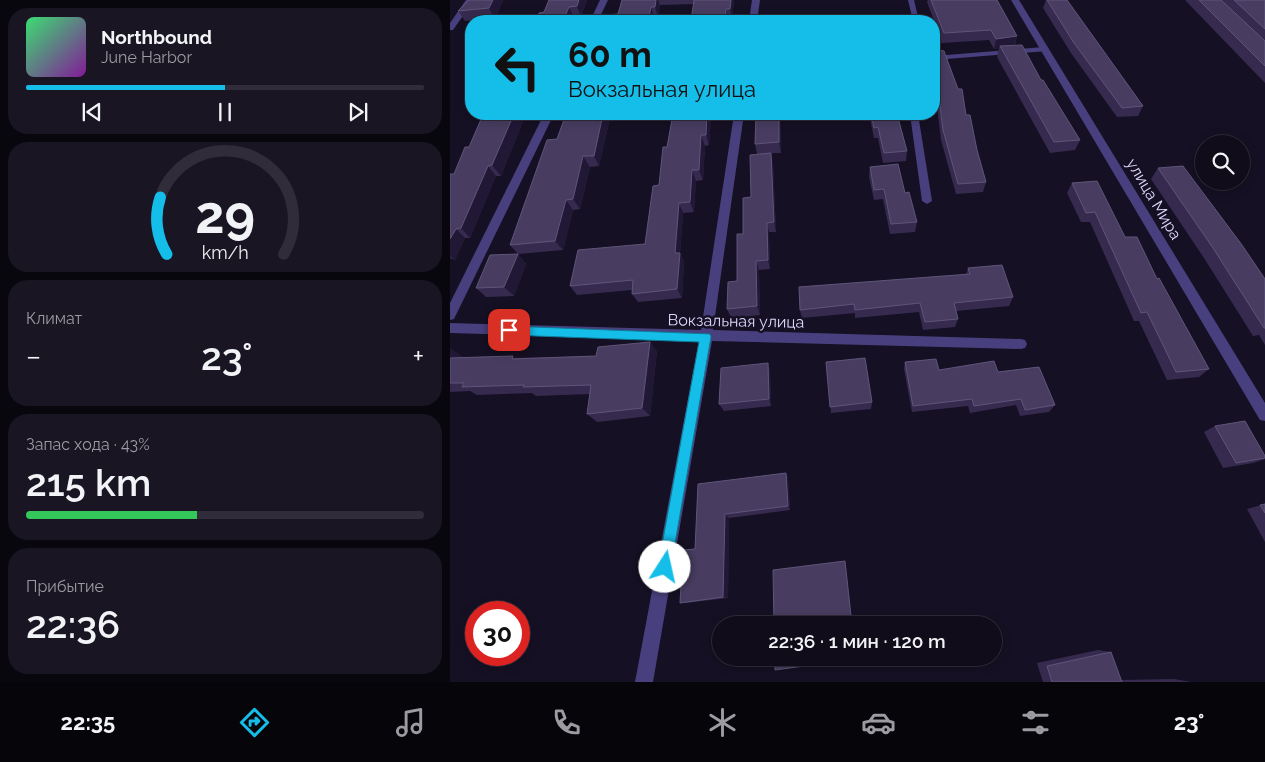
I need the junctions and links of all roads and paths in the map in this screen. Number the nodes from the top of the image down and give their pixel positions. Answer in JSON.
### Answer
{"nodes":[{"id":1,"x":470,"y":0,"type":"edge"},
{"id":2,"x":604,"y":0,"type":"edge"},
{"id":3,"x":756,"y":0,"type":"edge"},
{"id":4,"x":910,"y":0,"type":"edge"},
{"id":5,"x":1015,"y":0,"type":"edge"},
{"id":6,"x":597,"y":15,"type":"edge"},
{"id":7,"x":754,"y":15,"type":"edge"},
{"id":8,"x":914,"y":15,"type":"edge"},
{"id":9,"x":450,"y":28,"type":"edge"},
{"id":10,"x":1044,"y":49,"type":"junction"},
{"id":11,"x":940,"y":58,"type":"edge"},
{"id":12,"x":545,"y":120,"type":"edge"},
{"id":13,"x":738,"y":120,"type":"edge"},
{"id":14,"x":915,"y":120,"type":"edge"},
{"id":15,"x":927,"y":201,"type":"dead end"},
{"id":16,"x":450,"y":315,"type":"edge"},
{"id":17,"x":450,"y":328,"type":"edge"},
{"id":18,"x":706,"y":337,"type":"junction"},
{"id":19,"x":1022,"y":344,"type":"dead end"},
{"id":20,"x":1265,"y":416,"type":"edge"},
{"id":21,"x":644,"y":682,"type":"edge"}],
"edges":[{"from":1,"to":9,"type":"street"},
{"from":2,"to":6,"type":"street"},
{"from":3,"to":7,"type":"street"},
{"from":4,"to":8,"type":"lane"},
{"from":5,"to":10,"type":"street","name":"улица Мира"},
{"from":10,"to":11,"type":"lane"},
{"from":10,"to":20,"type":"street","name":"улица Мира"},
{"from":12,"to":16,"type":"street"},
{"from":13,"to":18,"type":"street"},
{"from":14,"to":15,"type":"lane"},
{"from":17,"to":18,"type":"street","name":"Вокзальная улица"},
{"from":18,"to":19,"type":"street","name":"Вокзальная улица"},
{"from":18,"to":21,"type":"street"}]}
